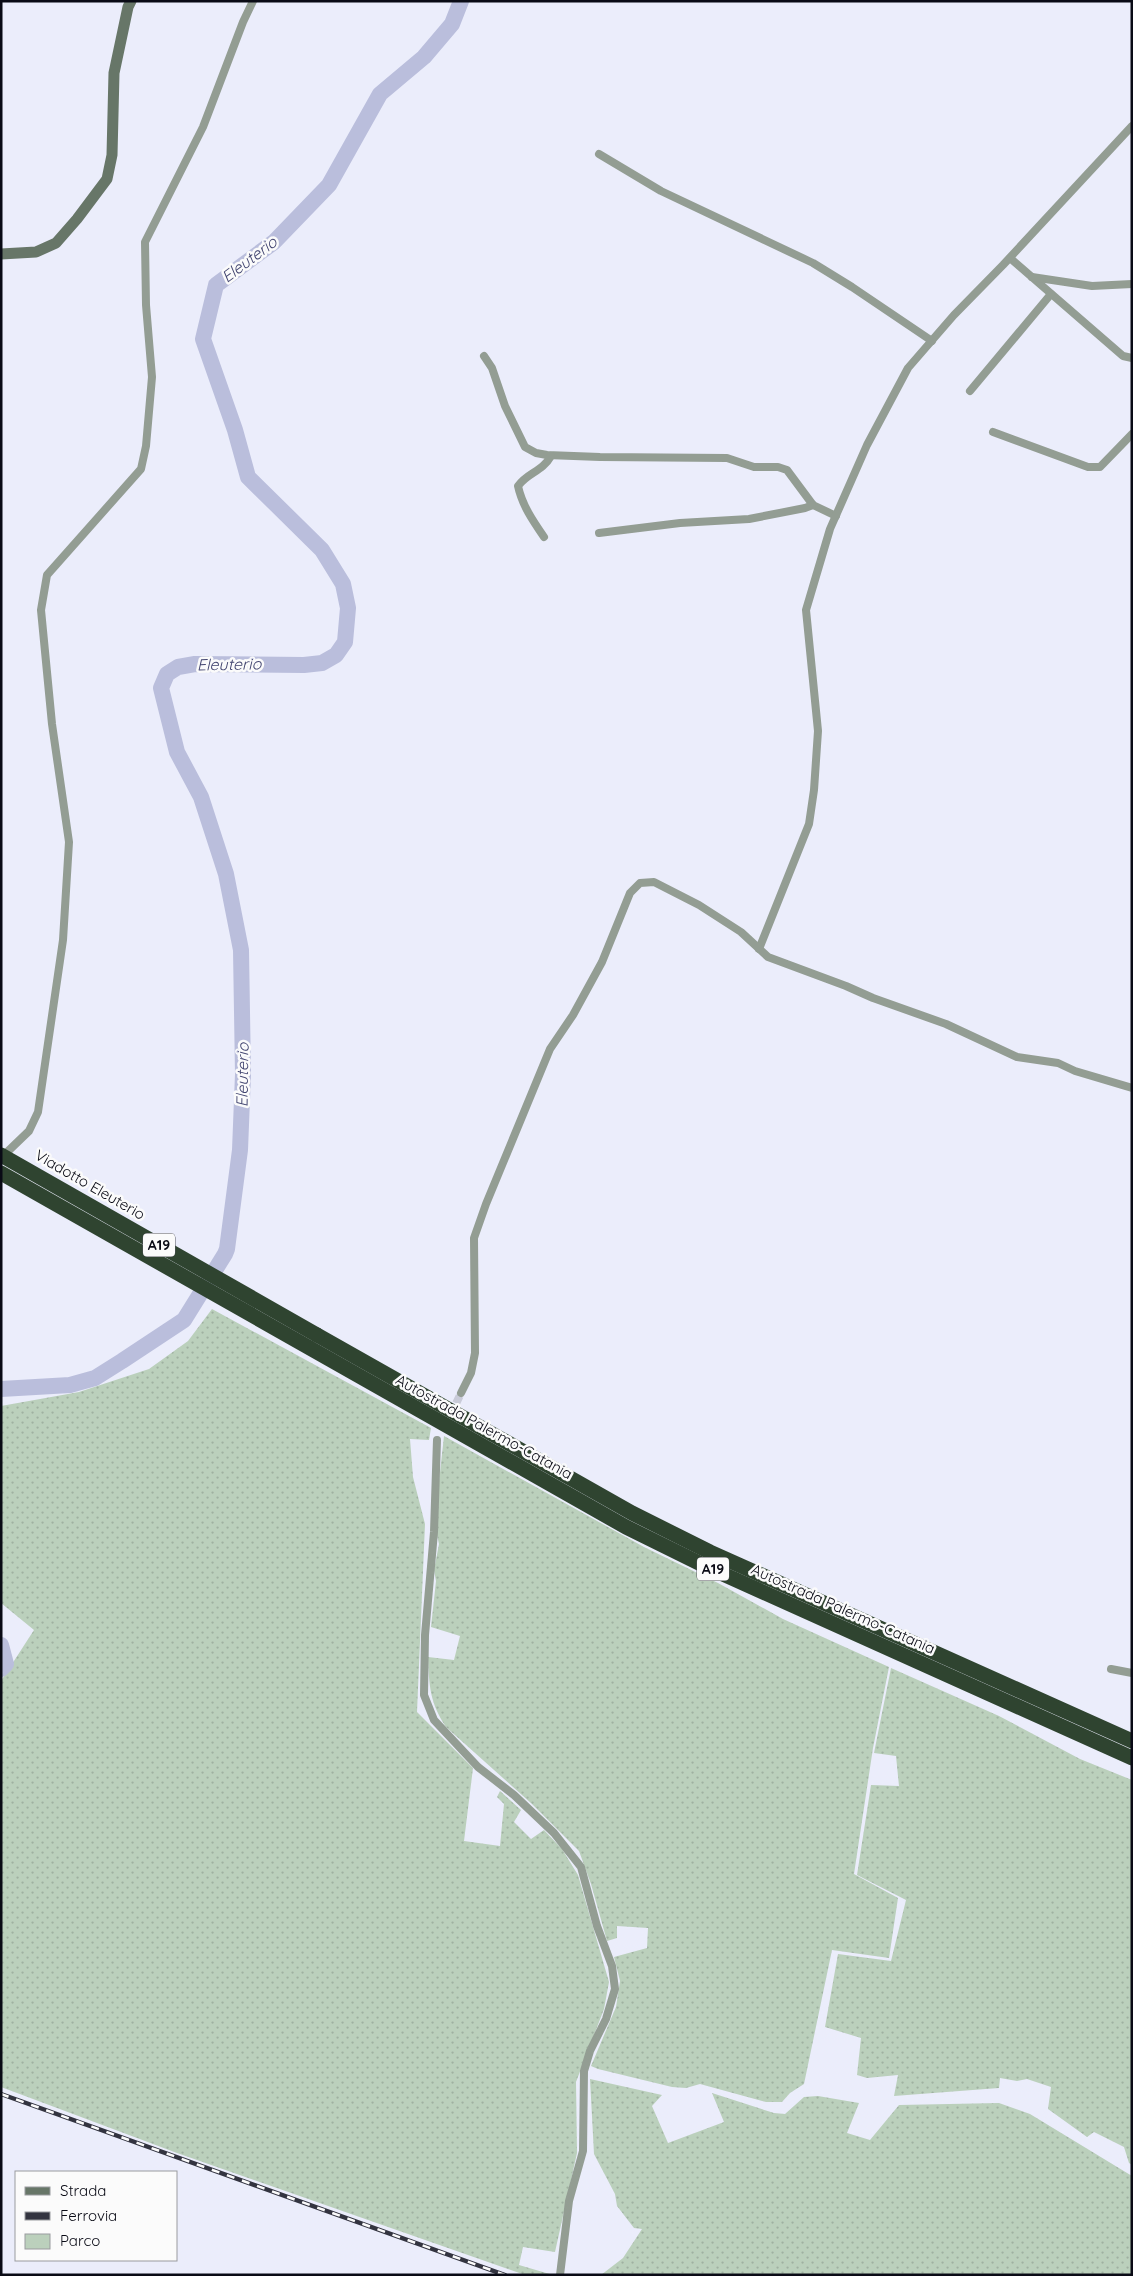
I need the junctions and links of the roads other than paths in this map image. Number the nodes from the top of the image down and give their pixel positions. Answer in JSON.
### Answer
{"nodes":[{"id":1,"x":132,"y":1,"type":"edge"},
{"id":2,"x":253,"y":1,"type":"edge"},
{"id":3,"x":1132,"y":126,"type":"edge"},
{"id":4,"x":599,"y":154,"type":"dead end"},
{"id":5,"x":1,"y":254,"type":"edge"},
{"id":6,"x":1010,"y":258,"type":"junction"},
{"id":7,"x":1032,"y":277,"type":"junction"},
{"id":8,"x":1132,"y":284,"type":"edge"},
{"id":9,"x":1051,"y":294,"type":"junction"},
{"id":10,"x":932,"y":341,"type":"junction"},
{"id":11,"x":484,"y":356,"type":"dead end"},
{"id":12,"x":1132,"y":358,"type":"edge"},
{"id":13,"x":970,"y":391,"type":"dead end"},
{"id":14,"x":993,"y":432,"type":"dead end"},
{"id":15,"x":1132,"y":434,"type":"edge"},
{"id":16,"x":552,"y":456,"type":"junction"},
{"id":17,"x":813,"y":505,"type":"junction"},
{"id":18,"x":836,"y":516,"type":"junction"},
{"id":19,"x":599,"y":533,"type":"dead end"},
{"id":20,"x":544,"y":537,"type":"dead end"},
{"id":21,"x":758,"y":949,"type":"junction"},
{"id":22,"x":1132,"y":1088,"type":"edge"},
{"id":23,"x":1,"y":1156,"type":"edge"},
{"id":24,"x":1,"y":1172,"type":"edge"},
{"id":25,"x":314,"y":1342,"type":"junction"},
{"id":26,"x":461,"y":1393,"type":"tunnel mouth"},
{"id":27,"x":437,"y":1440,"type":"dead end"},
{"id":28,"x":1111,"y":1669,"type":"dead end"},
{"id":29,"x":1132,"y":1673,"type":"edge"},
{"id":30,"x":1132,"y":1741,"type":"edge"},
{"id":31,"x":1132,"y":1758,"type":"edge"},
{"id":32,"x":560,"y":2275,"type":"edge"}],
"edges":[{"from":1,"to":5,"type":"street"},
{"from":2,"to":23,"type":"street"},
{"from":3,"to":6,"type":"street"},
{"from":4,"to":10,"type":"street"},
{"from":6,"to":7,"type":"street"},
{"from":6,"to":10,"type":"street"},
{"from":7,"to":8,"type":"street"},
{"from":7,"to":9,"type":"street"},
{"from":9,"to":12,"type":"street"},
{"from":9,"to":13,"type":"street"},
{"from":10,"to":18,"type":"street"},
{"from":11,"to":16,"type":"street"},
{"from":14,"to":15,"type":"street"},
{"from":16,"to":17,"type":"street"},
{"from":16,"to":20,"type":"street"},
{"from":17,"to":18,"type":"street"},
{"from":17,"to":19,"type":"street"},
{"from":18,"to":21,"type":"street"},
{"from":21,"to":22,"type":"street"},
{"from":21,"to":26,"type":"street"},
{"from":23,"to":25,"type":"highway","name":"Viadotto Eleuterio","number":"A19","bridge":true},
{"from":24,"to":25,"type":"highway","number":"A19"},
{"from":25,"to":30,"type":"highway","name":"Autostrada Palermo-Catania","number":"A19"},
{"from":25,"to":31,"type":"highway","name":"Autostrada Palermo-Catania","number":"A19"},
{"from":27,"to":32,"type":"street"},
{"from":28,"to":29,"type":"street"}]}
